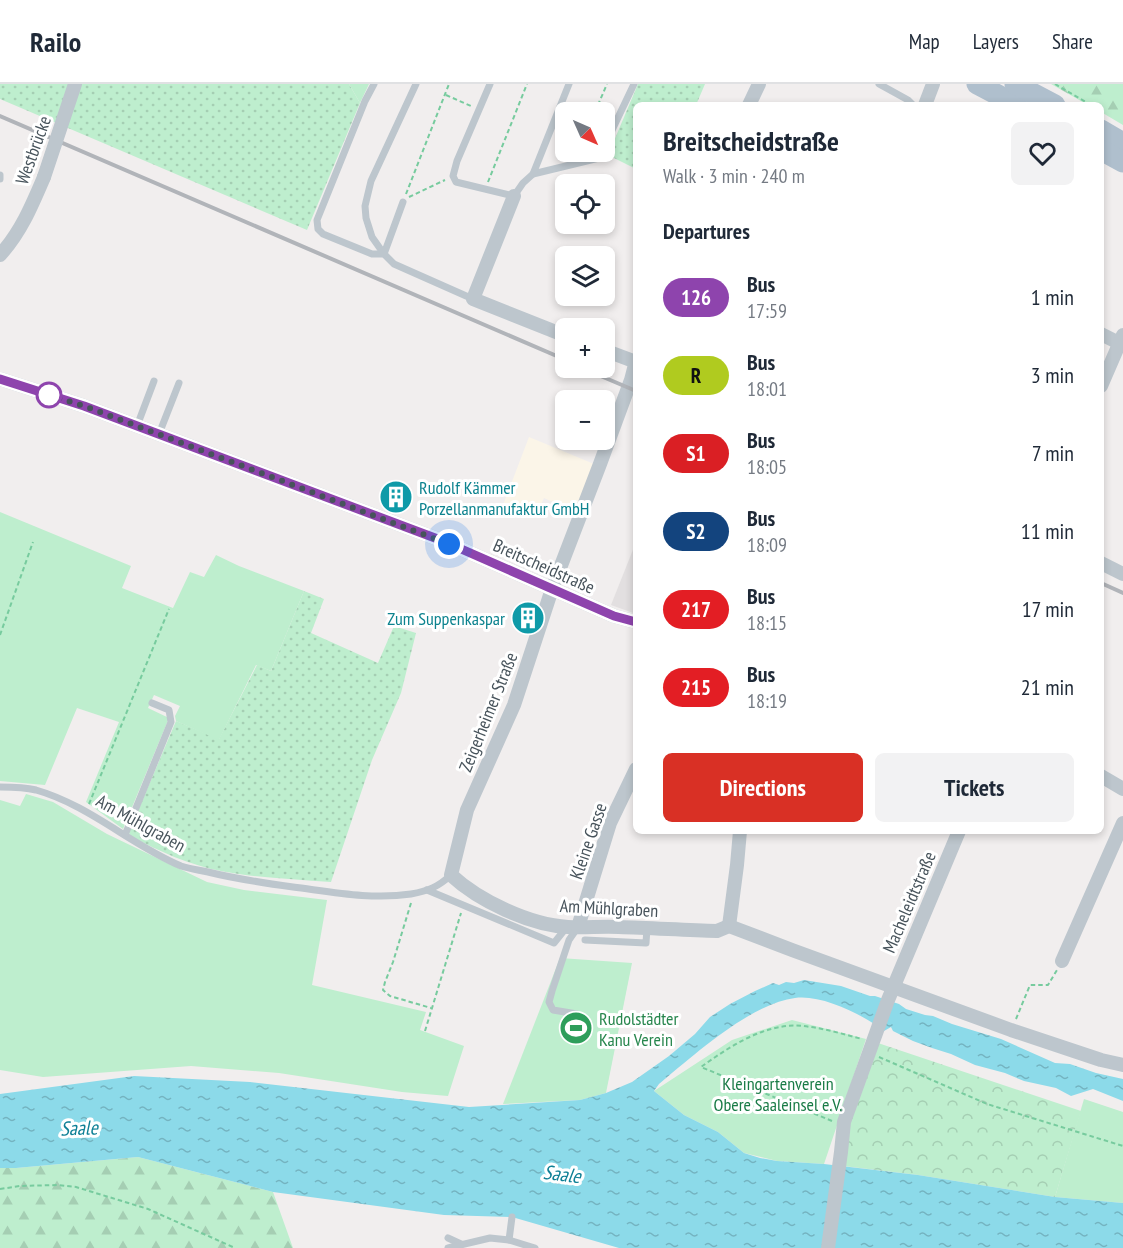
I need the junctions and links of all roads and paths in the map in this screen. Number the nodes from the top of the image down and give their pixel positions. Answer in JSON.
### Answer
{"nodes":[{"id":1,"x":75,"y":84,"type":"edge"},
{"id":2,"x":374,"y":84,"type":"edge"},
{"id":3,"x":416,"y":84,"type":"edge"},
{"id":4,"x":449,"y":84,"type":"edge"},
{"id":5,"x":490,"y":84,"type":"edge"},
{"id":6,"x":527,"y":84,"type":"edge"},
{"id":7,"x":569,"y":84,"type":"edge"},
{"id":8,"x":607,"y":84,"type":"edge"},
{"id":9,"x":634,"y":84,"type":"edge"},
{"id":10,"x":759,"y":84,"type":"edge"},
{"id":11,"x":879,"y":84,"type":"edge"},
{"id":12,"x":933,"y":84,"type":"edge"},
{"id":13,"x":977,"y":84,"type":"edge"},
{"id":14,"x":1015,"y":84,"type":"edge"},
{"id":15,"x":1055,"y":84,"type":"edge"},
{"id":16,"x":445,"y":95,"type":"junction"},
{"id":17,"x":599,"y":102,"type":"edge"},
{"id":18,"x":750,"y":102,"type":"edge"},
{"id":19,"x":908,"y":102,"type":"edge"},
{"id":20,"x":926,"y":102,"type":"edge"},
{"id":21,"x":1011,"y":102,"type":"edge"},
{"id":22,"x":1050,"y":102,"type":"edge"},
{"id":23,"x":1086,"y":102,"type":"edge"},
{"id":24,"x":479,"y":110,"type":"junction"},
{"id":25,"x":615,"y":124,"type":"edge"},
{"id":26,"x":1104,"y":132,"type":"edge"},
{"id":27,"x":1123,"y":143,"type":"edge"},
{"id":28,"x":1104,"y":152,"type":"edge"},
{"id":29,"x":582,"y":162,"type":"edge"},
{"id":30,"x":1123,"y":162,"type":"edge"},
{"id":31,"x":533,"y":174,"type":"junction"},
{"id":32,"x":456,"y":182,"type":"junction"},
{"id":33,"x":485,"y":189,"type":"junction"},
{"id":34,"x":514,"y":196,"type":"junction"},
{"id":35,"x":403,"y":202,"type":"junction"},
{"id":36,"x":384,"y":254,"type":"junction"},
{"id":37,"x":0,"y":255,"type":"edge"},
{"id":38,"x":473,"y":299,"type":"junction"},
{"id":39,"x":555,"y":332,"type":"edge"},
{"id":40,"x":1104,"y":335,"type":"edge"},
{"id":41,"x":1122,"y":341,"type":"edge"},
{"id":42,"x":615,"y":354,"type":"edge"},
{"id":43,"x":633,"y":361,"type":"edge"},
{"id":44,"x":633,"y":371,"type":"edge"},
{"id":45,"x":0,"y":379,"type":"edge"},
{"id":46,"x":1104,"y":380,"type":"edge"},
{"id":47,"x":154,"y":381,"type":"dead end"},
{"id":48,"x":179,"y":383,"type":"dead end"},
{"id":49,"x":137,"y":426,"type":"junction"},
{"id":50,"x":159,"y":435,"type":"junction"},
{"id":51,"x":33,"y":542,"type":"dead end"},
{"id":52,"x":1104,"y":564,"type":"edge"},
{"id":53,"x":1123,"y":574,"type":"edge"},
{"id":54,"x":552,"y":589,"type":"junction"},
{"id":55,"x":169,"y":609,"type":"dead end"},
{"id":56,"x":633,"y":621,"type":"edge"},
{"id":57,"x":0,"y":635,"type":"edge"},
{"id":58,"x":152,"y":703,"type":"dead end"},
{"id":59,"x":633,"y":775,"type":"edge"},
{"id":60,"x":1104,"y":778,"type":"edge"},
{"id":61,"x":0,"y":788,"type":"edge"},
{"id":62,"x":1123,"y":789,"type":"edge"},
{"id":63,"x":86,"y":812,"type":"junction"},
{"id":64,"x":1123,"y":823,"type":"edge"},
{"id":65,"x":740,"y":834,"type":"edge"},
{"id":66,"x":958,"y":834,"type":"edge"},
{"id":67,"x":125,"y":835,"type":"junction"},
{"id":68,"x":451,"y":875,"type":"junction"},
{"id":69,"x":427,"y":890,"type":"junction"},
{"id":70,"x":417,"y":892,"type":"junction"},
{"id":71,"x":464,"y":905,"type":"junction"},
{"id":72,"x":487,"y":907,"type":"junction"},
{"id":73,"x":729,"y":926,"type":"junction"},
{"id":74,"x":572,"y":927,"type":"junction"},
{"id":75,"x":647,"y":928,"type":"junction"},
{"id":76,"x":585,"y":940,"type":"dead end"},
{"id":77,"x":1062,"y":961,"type":"joint"},
{"id":78,"x":891,"y":993,"type":"junction"},
{"id":79,"x":431,"y":1008,"type":"junction"},
{"id":80,"x":577,"y":1014,"type":"dead end"},
{"id":81,"x":1011,"y":1030,"type":"junction"},
{"id":82,"x":424,"y":1031,"type":"dead end"},
{"id":83,"x":872,"y":1044,"type":"junction"},
{"id":84,"x":1123,"y":1065,"type":"edge"},
{"id":85,"x":843,"y":1126,"type":"junction"},
{"id":86,"x":1123,"y":1146,"type":"edge"},
{"id":87,"x":0,"y":1189,"type":"edge"},
{"id":88,"x":512,"y":1217,"type":"dead end"},
{"id":89,"x":448,"y":1238,"type":"dead end"},
{"id":90,"x":510,"y":1240,"type":"junction"},
{"id":91,"x":461,"y":1244,"type":"junction"},
{"id":92,"x":235,"y":1248,"type":"edge"},
{"id":93,"x":448,"y":1248,"type":"edge"},
{"id":94,"x":535,"y":1248,"type":"edge"},
{"id":95,"x":828,"y":1248,"type":"edge"}],
"edges":[{"from":1,"to":37,"type":"street","name":"Westbrücke","bridge":true},
{"from":2,"to":36,"type":"lane"},
{"from":3,"to":36,"type":"lane"},
{"from":4,"to":16,"type":"path"},
{"from":5,"to":24,"type":"lane"},
{"from":6,"to":33,"type":"path"},
{"from":7,"to":31,"type":"lane"},
{"from":8,"to":17,"type":"path"},
{"from":9,"to":25,"type":"lane"},
{"from":10,"to":18,"type":"street"},
{"from":11,"to":19,"type":"lane"},
{"from":12,"to":20,"type":"street"},
{"from":13,"to":21,"type":"main road"},
{"from":14,"to":22,"type":"main road"},
{"from":15,"to":23,"type":"path"},
{"from":16,"to":24,"type":"path"},
{"from":16,"to":35,"type":"path"},
{"from":24,"to":32,"type":"lane"},
{"from":26,"to":27,"type":"main road"},
{"from":28,"to":30,"type":"main road"},
{"from":29,"to":31,"type":"lane"},
{"from":31,"to":34,"type":"lane"},
{"from":32,"to":33,"type":"lane"},
{"from":32,"to":35,"type":"path"},
{"from":33,"to":34,"type":"lane"},
{"from":34,"to":38,"type":"street"},
{"from":35,"to":36,"type":"lane"},
{"from":36,"to":38,"type":"lane"},
{"from":38,"to":39,"type":"street"},
{"from":40,"to":41,"type":"street"},
{"from":41,"to":46,"type":"street"},
{"from":42,"to":43,"type":"street"},
{"from":44,"to":54,"type":"street","name":"Zeigerheimer Straße"},
{"from":45,"to":49,"type":"street","name":"Breitscheidstraße"},
{"from":47,"to":49,"type":"lane"},
{"from":48,"to":50,"type":"lane"},
{"from":49,"to":50,"type":"street","name":"Breitscheidstraße"},
{"from":50,"to":54,"type":"street","name":"Breitscheidstraße"},
{"from":51,"to":57,"type":"path"},
{"from":52,"to":53,"type":"street"},
{"from":54,"to":56,"type":"street","name":"Breitscheidstraße"},
{"from":54,"to":68,"type":"street","name":"Zeigerheimer Straße"},
{"from":55,"to":63,"type":"path"},
{"from":58,"to":67,"type":"lane"},
{"from":59,"to":74,"type":"street","name":"Kleine Gasse"},
{"from":60,"to":62,"type":"street"},
{"from":61,"to":63,"type":"lane","name":"Am Mühlgraben"},
{"from":63,"to":67,"type":"lane","name":"Am Mühlgraben"},
{"from":64,"to":77,"type":"street"},
{"from":65,"to":73,"type":"street"},
{"from":66,"to":78,"type":"street","name":"Macheleidtstraße"},
{"from":67,"to":70,"type":"lane","name":"Am Mühlgraben"},
{"from":68,"to":69,"type":"lane","name":"Am Mühlgraben"},
{"from":68,"to":72,"type":"street","name":"Am Mühlgraben"},
{"from":69,"to":70,"type":"lane","name":"Am Mühlgraben"},
{"from":69,"to":71,"type":"lane"},
{"from":70,"to":79,"type":"path"},
{"from":71,"to":72,"type":"lane"},
{"from":71,"to":79,"type":"path"},
{"from":72,"to":74,"type":"street","name":"Am Mühlgraben"},
{"from":73,"to":75,"type":"street","name":"Am Mühlgraben"},
{"from":73,"to":78,"type":"street","name":"Am Mühlgraben"},
{"from":74,"to":75,"type":"street","name":"Am Mühlgraben"},
{"from":74,"to":80,"type":"lane"},
{"from":75,"to":76,"type":"lane"},
{"from":77,"to":81,"type":"path"},
{"from":78,"to":81,"type":"street","name":"Am Mühlgraben"},
{"from":78,"to":83,"type":"street","name":"Macheleidtstraße"},
{"from":79,"to":82,"type":"path"},
{"from":81,"to":84,"type":"street","name":"Am Mühlgraben"},
{"from":83,"to":85,"type":"street","name":"Macheleidtstraße"},
{"from":83,"to":85,"type":"path"},
{"from":83,"to":86,"type":"path"},
{"from":85,"to":95,"type":"street","name":"Macheleidtstraße"},
{"from":87,"to":92,"type":"path"},
{"from":88,"to":90,"type":"lane"},
{"from":89,"to":91,"type":"lane"},
{"from":90,"to":91,"type":"lane"},
{"from":90,"to":94,"type":"lane"},
{"from":91,"to":93,"type":"lane"}]}
